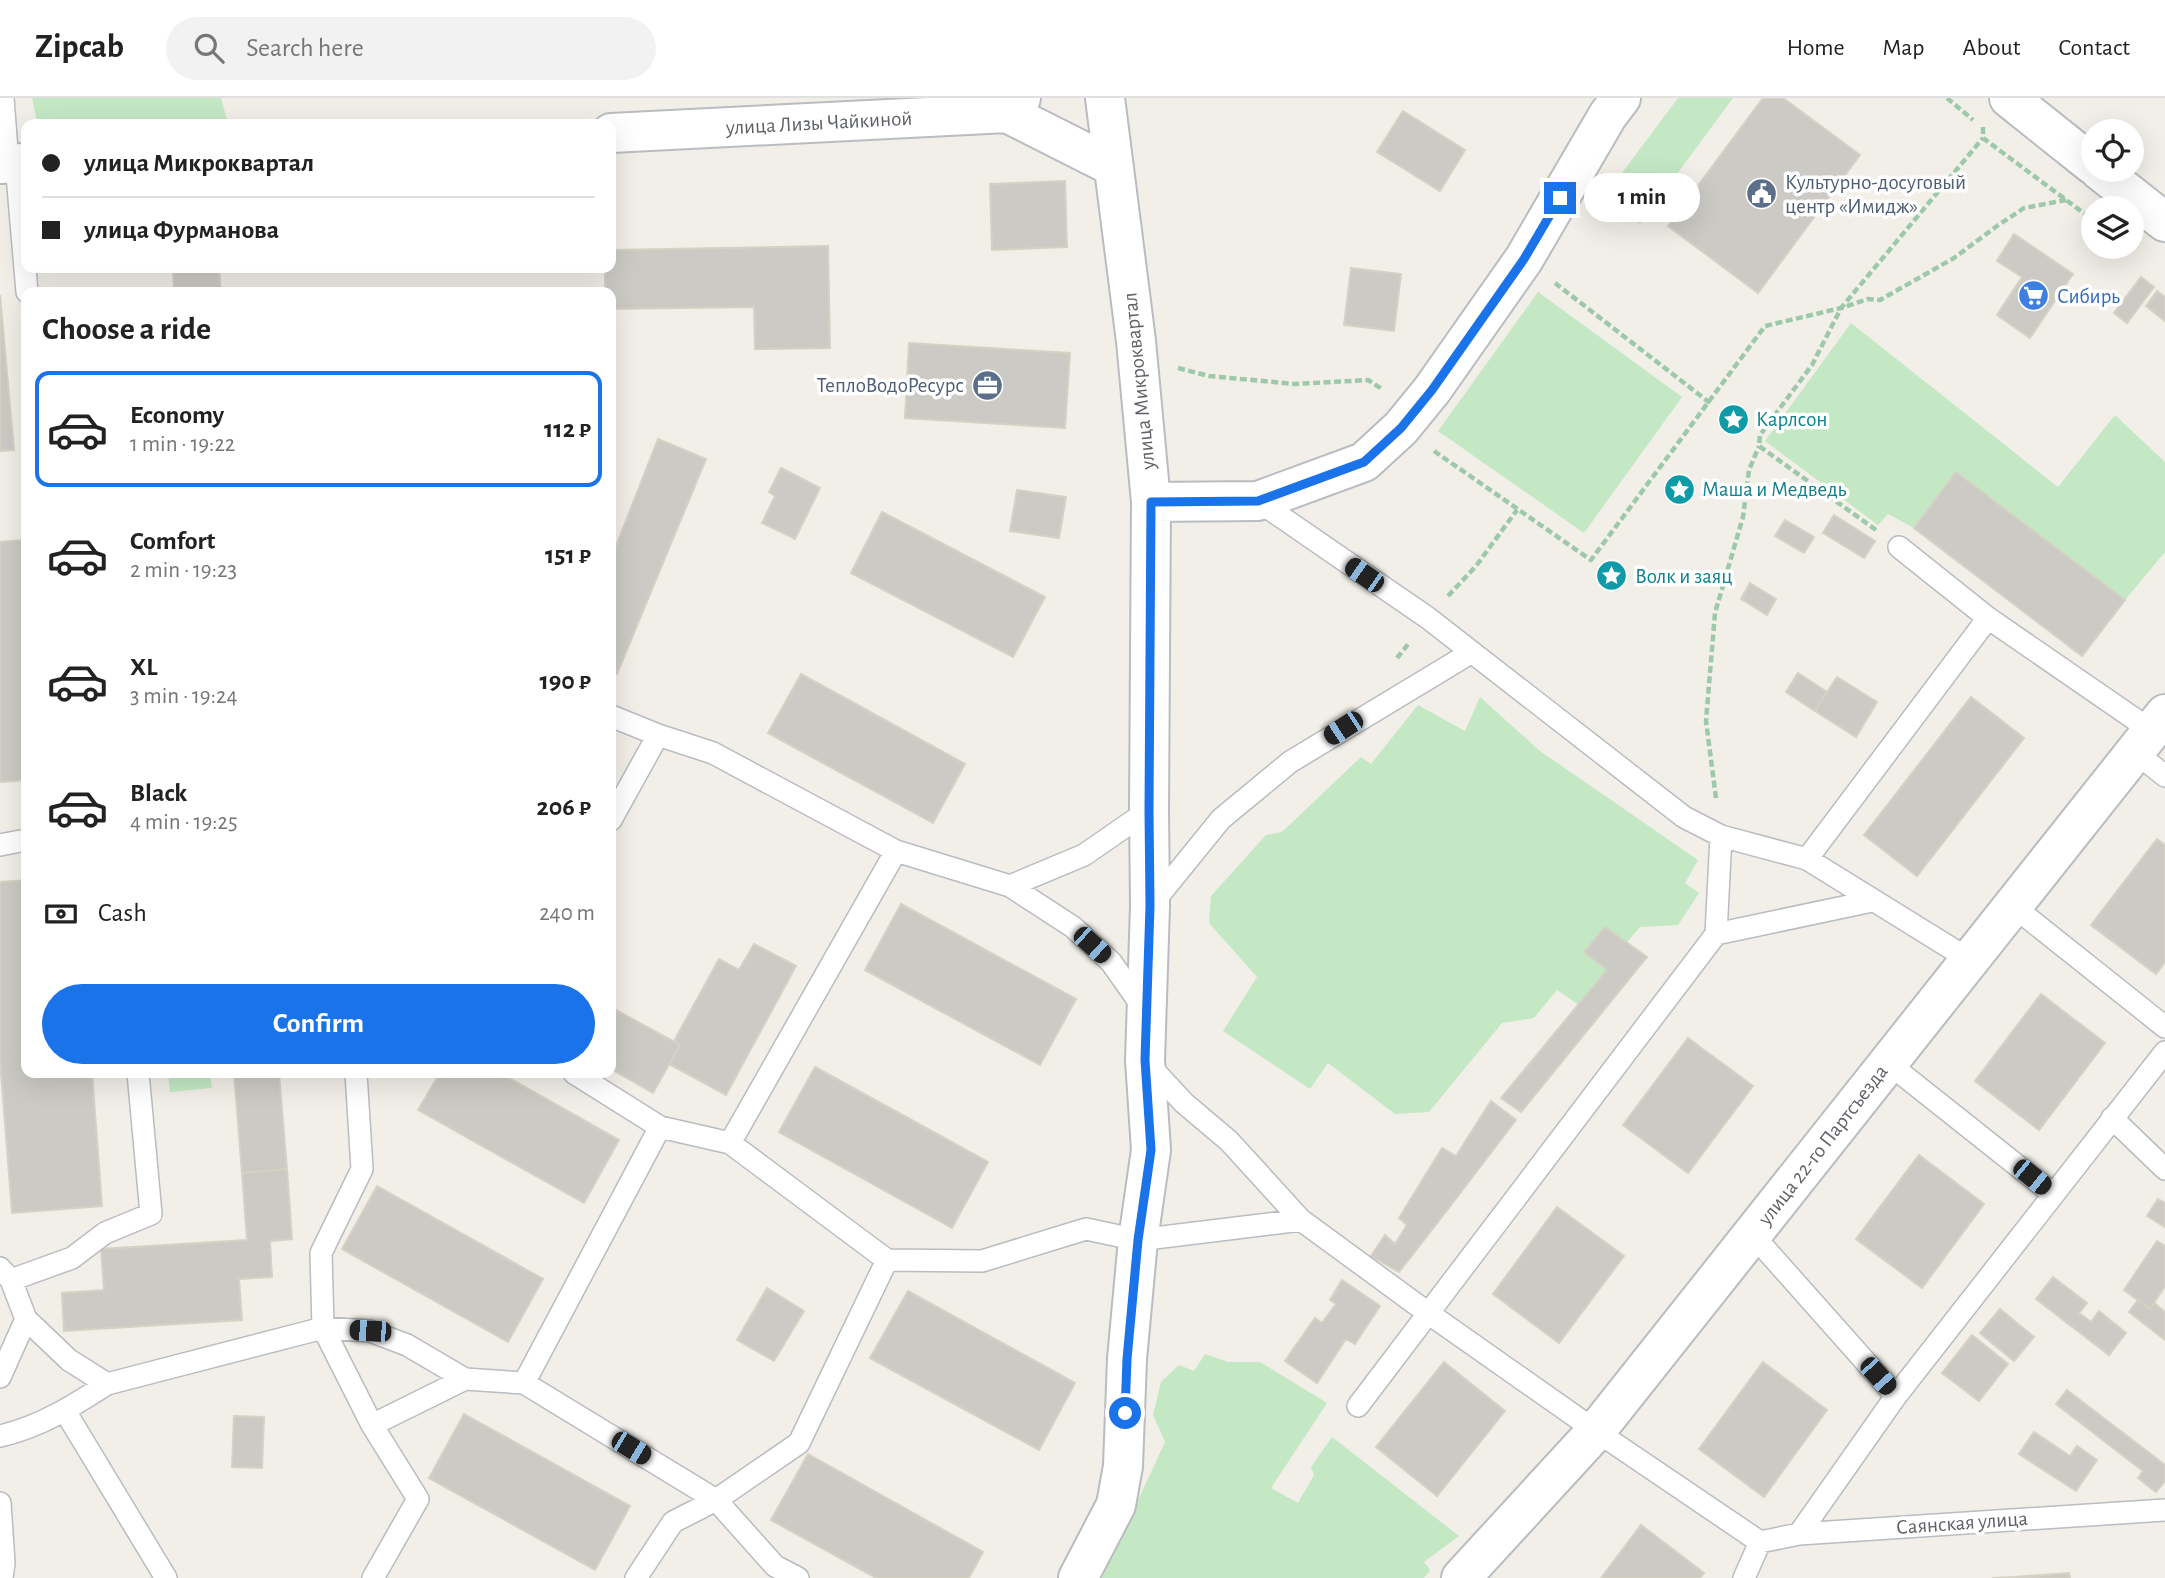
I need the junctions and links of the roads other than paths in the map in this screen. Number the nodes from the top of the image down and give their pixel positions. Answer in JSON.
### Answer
{"nodes":[{"id":1,"x":3,"y":98,"type":"edge"},
{"id":2,"x":1105,"y":98,"type":"edge"},
{"id":3,"x":1621,"y":98,"type":"edge"},
{"id":4,"x":2009,"y":98,"type":"edge"},
{"id":5,"x":1014,"y":106,"type":"edge"},
{"id":6,"x":616,"y":133,"type":"edge"},
{"id":7,"x":2081,"y":155,"type":"edge"},
{"id":8,"x":13,"y":163,"type":"edge"},
{"id":9,"x":1114,"y":167,"type":"junction"},
{"id":10,"x":2114,"y":182,"type":"edge"},
{"id":11,"x":2165,"y":222,"type":"edge"},
{"id":12,"x":21,"y":237,"type":"edge"},
{"id":13,"x":1258,"y":501,"type":"junction"},
{"id":14,"x":1151,"y":502,"type":"junction"},
{"id":15,"x":1899,"y":547,"type":"road end"},
{"id":16,"x":1988,"y":618,"type":"junction"},
{"id":17,"x":1472,"y":652,"type":"junction"},
{"id":18,"x":616,"y":718,"type":"edge"},
{"id":19,"x":2151,"y":732,"type":"edge"},
{"id":20,"x":658,"y":736,"type":"junction"},
{"id":21,"x":2165,"y":776,"type":"edge"},
{"id":22,"x":1149,"y":810,"type":"junction"},
{"id":23,"x":616,"y":811,"type":"edge"},
{"id":24,"x":1721,"y":836,"type":"junction"},
{"id":25,"x":21,"y":841,"type":"edge"},
{"id":26,"x":0,"y":845,"type":"edge"},
{"id":27,"x":897,"y":851,"type":"junction"},
{"id":28,"x":1807,"y":859,"type":"junction"},
{"id":29,"x":1010,"y":886,"type":"junction"},
{"id":30,"x":1872,"y":901,"type":"junction"},
{"id":31,"x":1150,"y":906,"type":"junction"},
{"id":32,"x":2013,"y":906,"type":"junction"},
{"id":33,"x":1716,"y":934,"type":"junction"},
{"id":34,"x":1970,"y":960,"type":"junction"},
{"id":35,"x":1147,"y":1013,"type":"junction"},
{"id":36,"x":2165,"y":1027,"type":"edge"},
{"id":37,"x":2165,"y":1052,"type":"edge"},
{"id":38,"x":1145,"y":1060,"type":"junction"},
{"id":39,"x":1888,"y":1062,"type":"junction"},
{"id":40,"x":138,"y":1078,"type":"edge"},
{"id":41,"x":356,"y":1078,"type":"edge"},
{"id":42,"x":582,"y":1078,"type":"edge"},
{"id":43,"x":2112,"y":1118,"type":"junction"},
{"id":44,"x":660,"y":1127,"type":"junction"},
{"id":45,"x":730,"y":1143,"type":"junction"},
{"id":46,"x":2165,"y":1169,"type":"edge"},
{"id":47,"x":2053,"y":1194,"type":"junction"},
{"id":48,"x":1301,"y":1220,"type":"junction"},
{"id":49,"x":1752,"y":1234,"type":"junction"},
{"id":50,"x":1138,"y":1240,"type":"junction"},
{"id":51,"x":887,"y":1260,"type":"junction"},
{"id":52,"x":6,"y":1274,"type":"edge"},
{"id":53,"x":1428,"y":1313,"type":"junction"},
{"id":54,"x":26,"y":1319,"type":"junction"},
{"id":55,"x":323,"y":1328,"type":"junction"},
{"id":56,"x":0,"y":1377,"type":"edge"},
{"id":57,"x":465,"y":1380,"type":"junction"},
{"id":58,"x":524,"y":1383,"type":"junction"},
{"id":59,"x":107,"y":1384,"type":"junction"},
{"id":60,"x":1896,"y":1396,"type":"junction"},
{"id":61,"x":1358,"y":1406,"type":"dead end"},
{"id":62,"x":65,"y":1411,"type":"junction"},
{"id":63,"x":372,"y":1424,"type":"junction"},
{"id":64,"x":1596,"y":1431,"type":"junction"},
{"id":65,"x":0,"y":1436,"type":"edge"},
{"id":66,"x":716,"y":1500,"type":"junction"},
{"id":67,"x":0,"y":1503,"type":"edge"},
{"id":68,"x":2165,"y":1510,"type":"edge"},
{"id":69,"x":1800,"y":1534,"type":"junction"},
{"id":70,"x":1759,"y":1542,"type":"junction"},
{"id":71,"x":1470,"y":1575,"type":"edge"},
{"id":72,"x":2,"y":1578,"type":"edge"},
{"id":73,"x":166,"y":1578,"type":"edge"},
{"id":74,"x":373,"y":1578,"type":"edge"},
{"id":75,"x":636,"y":1578,"type":"edge"},
{"id":76,"x":798,"y":1578,"type":"edge"},
{"id":77,"x":1078,"y":1578,"type":"edge"},
{"id":78,"x":1744,"y":1578,"type":"edge"}],
"edges":[{"from":1,"to":8,"type":"lane"},
{"from":2,"to":9,"type":"street","name":"улица Микроквартал"},
{"from":3,"to":13,"type":"street"},
{"from":4,"to":7,"type":"street"},
{"from":5,"to":6,"type":"street","name":"улица Лизы Чайкиной"},
{"from":5,"to":9,"type":"street"},
{"from":8,"to":12,"type":"lane"},
{"from":9,"to":14,"type":"street","name":"улица Микроквартал"},
{"from":10,"to":11,"type":"street"},
{"from":13,"to":14,"type":"street"},
{"from":13,"to":17,"type":"lane"},
{"from":14,"to":22,"type":"street","name":"улица Микроквартал"},
{"from":15,"to":16,"type":"lane"},
{"from":16,"to":19,"type":"lane"},
{"from":16,"to":28,"type":"lane"},
{"from":17,"to":24,"type":"lane"},
{"from":17,"to":31,"type":"lane"},
{"from":18,"to":20,"type":"lane"},
{"from":19,"to":21,"type":"lane"},
{"from":19,"to":32,"type":"street","name":"улица 22-го Партсъезда"},
{"from":20,"to":23,"type":"lane"},
{"from":20,"to":27,"type":"lane"},
{"from":22,"to":29,"type":"lane"},
{"from":22,"to":31,"type":"street","name":"улица Микроквартал"},
{"from":24,"to":28,"type":"lane"},
{"from":24,"to":33,"type":"lane"},
{"from":25,"to":26,"type":"lane"},
{"from":27,"to":29,"type":"lane"},
{"from":27,"to":45,"type":"lane"},
{"from":28,"to":30,"type":"lane"},
{"from":29,"to":35,"type":"lane"},
{"from":30,"to":33,"type":"lane"},
{"from":30,"to":34,"type":"lane"},
{"from":31,"to":35,"type":"street","name":"улица Микроквартал"},
{"from":32,"to":34,"type":"street","name":"улица 22-го Партсъезда"},
{"from":32,"to":36,"type":"lane"},
{"from":33,"to":53,"type":"lane"},
{"from":34,"to":39,"type":"street","name":"улица 22-го Партсъезда"},
{"from":35,"to":38,"type":"street","name":"улица Микроквартал"},
{"from":37,"to":43,"type":"lane"},
{"from":38,"to":48,"type":"lane"},
{"from":38,"to":50,"type":"street","name":"улица Микроквартал"},
{"from":39,"to":47,"type":"lane"},
{"from":39,"to":49,"type":"street","name":"улица 22-го Партсъезда"},
{"from":40,"to":52,"type":"lane"},
{"from":41,"to":55,"type":"lane"},
{"from":42,"to":44,"type":"lane"},
{"from":43,"to":46,"type":"lane"},
{"from":43,"to":47,"type":"lane"},
{"from":44,"to":45,"type":"lane"},
{"from":44,"to":58,"type":"lane"},
{"from":45,"to":51,"type":"lane"},
{"from":47,"to":60,"type":"lane"},
{"from":48,"to":50,"type":"lane"},
{"from":48,"to":53,"type":"lane"},
{"from":49,"to":60,"type":"lane"},
{"from":49,"to":64,"type":"street","name":"улица 22-го Партсъезда"},
{"from":50,"to":51,"type":"lane"},
{"from":50,"to":77,"type":"street","name":"улица Микроквартал"},
{"from":51,"to":66,"type":"lane"},
{"from":52,"to":54,"type":"lane"},
{"from":53,"to":61,"type":"lane"},
{"from":53,"to":64,"type":"lane"},
{"from":54,"to":56,"type":"lane"},
{"from":54,"to":59,"type":"lane"},
{"from":55,"to":57,"type":"lane"},
{"from":55,"to":59,"type":"lane"},
{"from":55,"to":63,"type":"lane"},
{"from":57,"to":58,"type":"lane"},
{"from":57,"to":63,"type":"lane"},
{"from":58,"to":66,"type":"lane"},
{"from":59,"to":62,"type":"lane"},
{"from":60,"to":69,"type":"lane"},
{"from":62,"to":65,"type":"lane"},
{"from":62,"to":73,"type":"lane"},
{"from":63,"to":74,"type":"lane"},
{"from":64,"to":70,"type":"lane"},
{"from":64,"to":71,"type":"street","name":"улица 22-го Партсъезда"},
{"from":66,"to":75,"type":"lane"},
{"from":66,"to":76,"type":"lane"},
{"from":67,"to":72,"type":"lane"},
{"from":68,"to":69,"type":"lane","name":"Саянская улица"},
{"from":69,"to":70,"type":"lane","name":"Саянская улица"},
{"from":70,"to":78,"type":"lane"}]}
